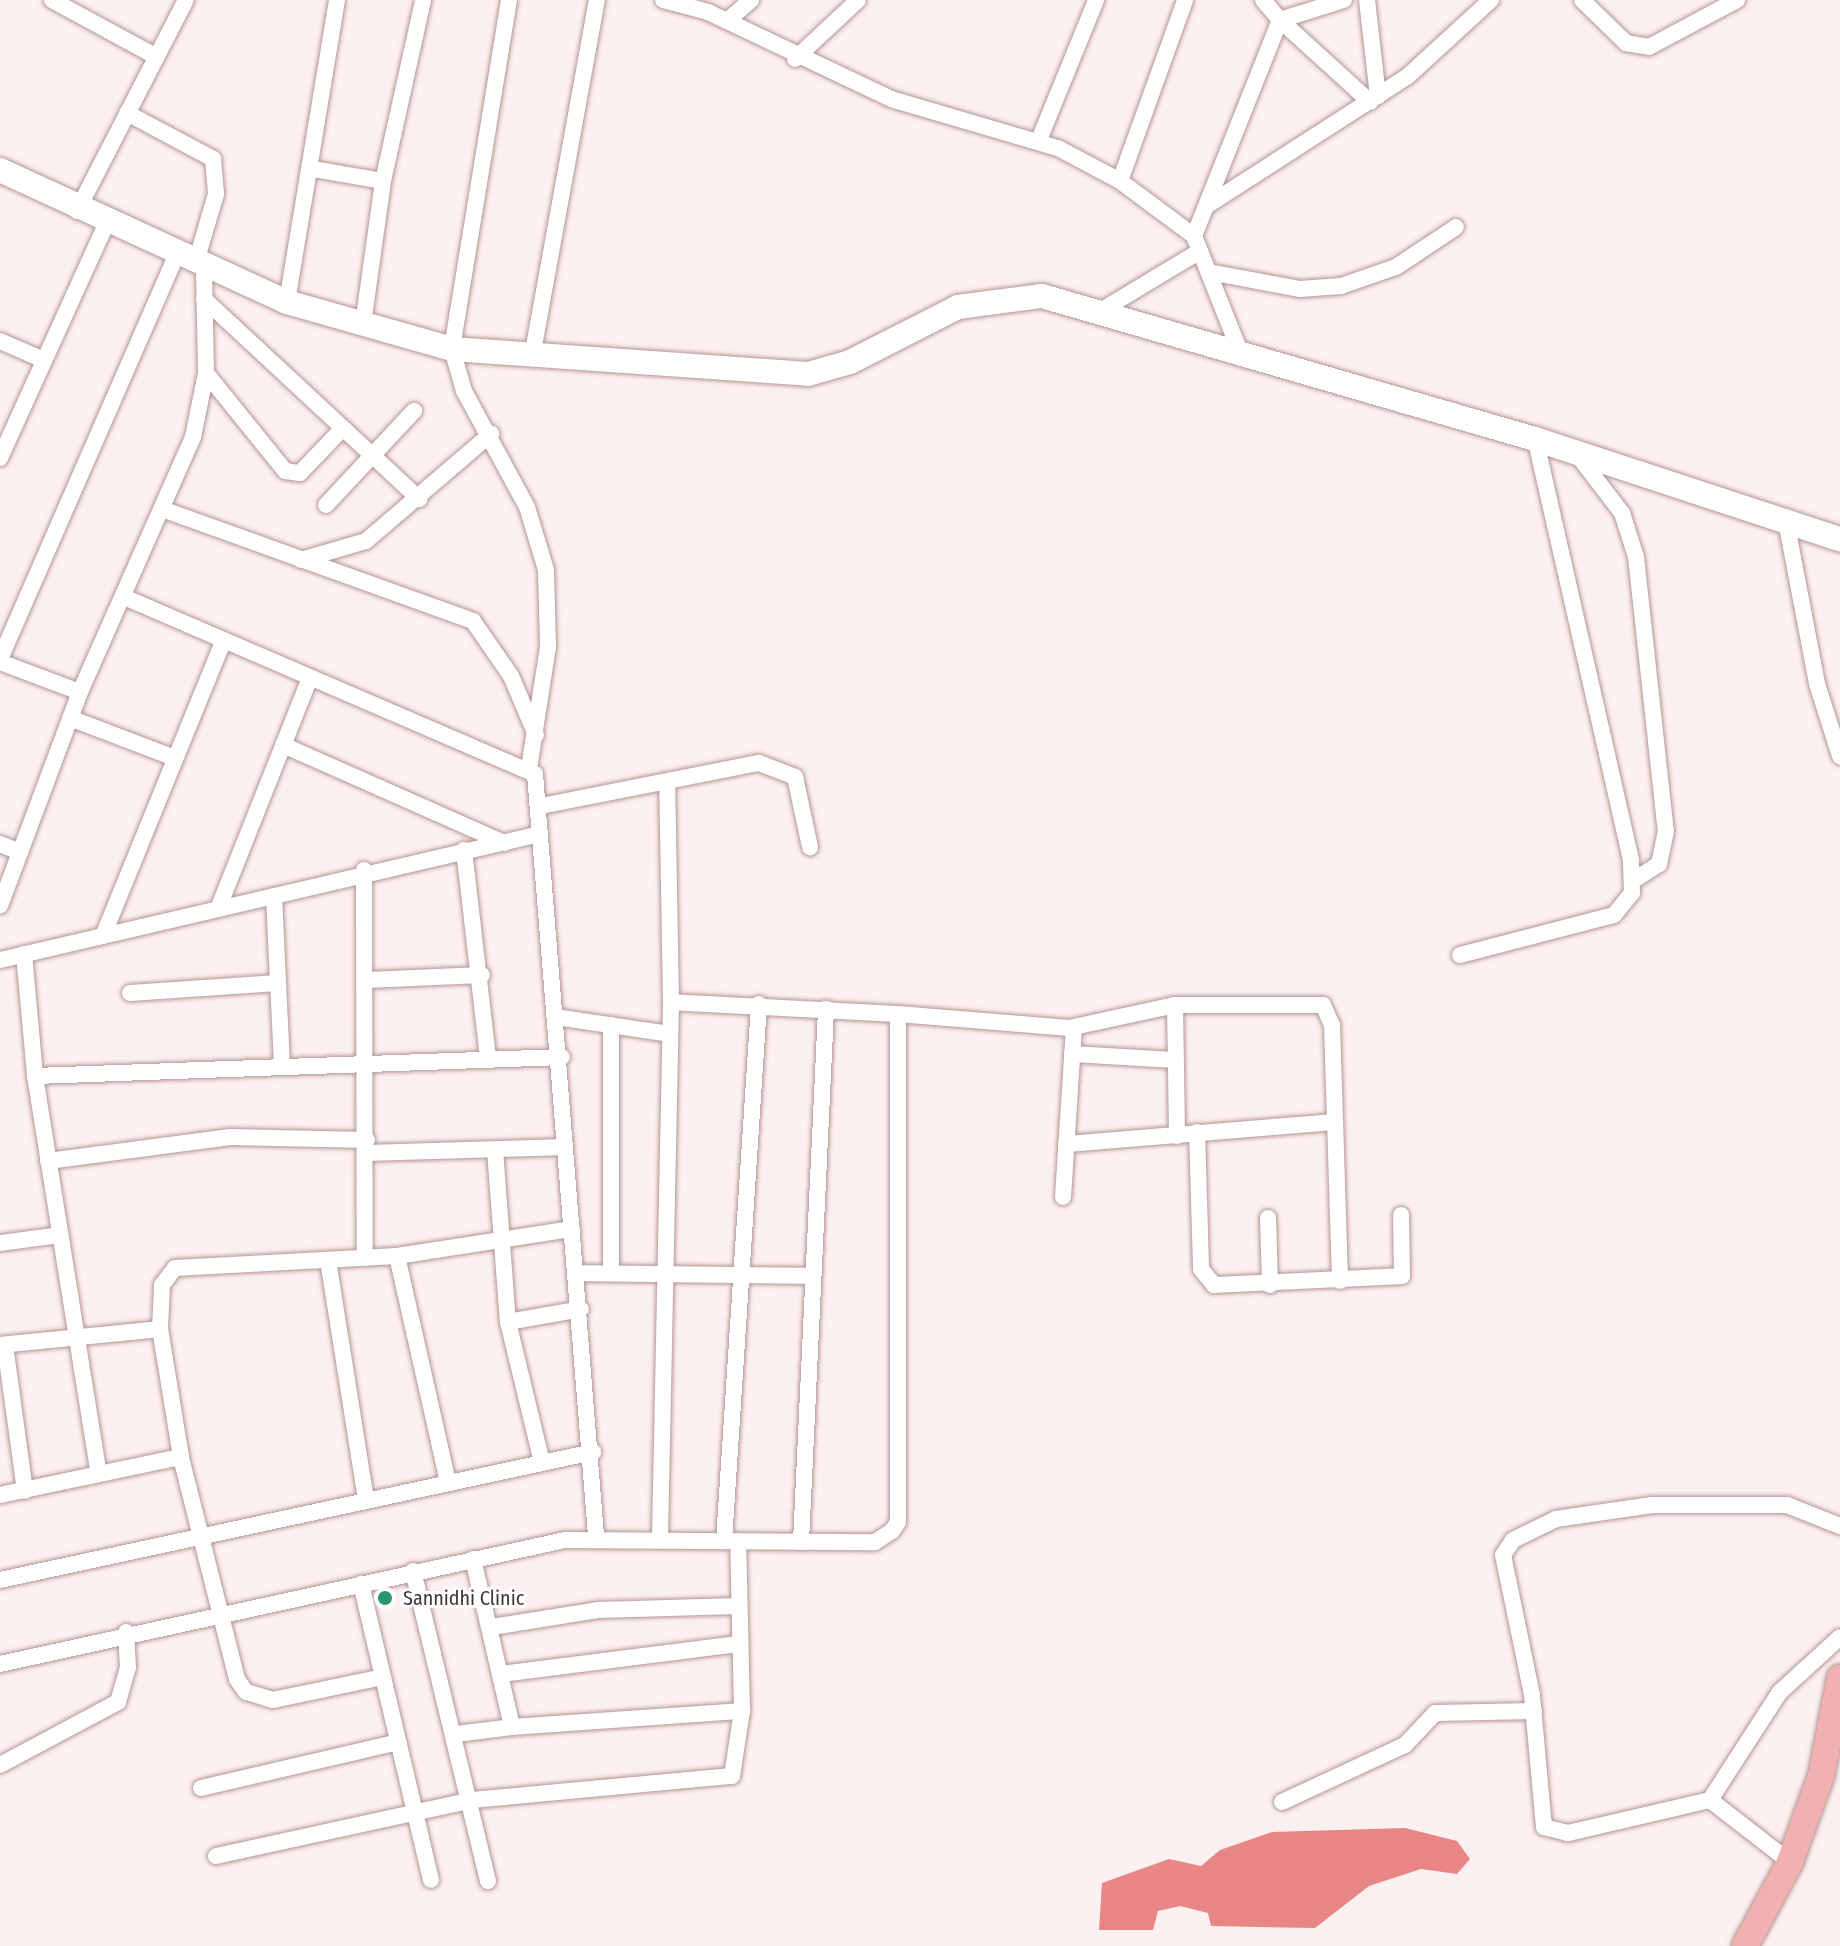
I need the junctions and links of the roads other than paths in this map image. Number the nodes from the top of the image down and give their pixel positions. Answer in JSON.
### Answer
{"nodes":[{"id":1,"x":52,"y":0,"type":"edge"},
{"id":2,"x":186,"y":0,"type":"edge"},
{"id":3,"x":337,"y":0,"type":"edge"},
{"id":4,"x":423,"y":0,"type":"edge"},
{"id":5,"x":509,"y":0,"type":"edge"},
{"id":6,"x":597,"y":0,"type":"edge"},
{"id":7,"x":663,"y":0,"type":"edge"},
{"id":8,"x":751,"y":0,"type":"edge"},
{"id":9,"x":858,"y":0,"type":"edge"},
{"id":10,"x":1096,"y":0,"type":"edge"},
{"id":11,"x":1185,"y":0,"type":"edge"},
{"id":12,"x":1263,"y":0,"type":"edge"},
{"id":13,"x":1344,"y":0,"type":"edge"},
{"id":14,"x":1367,"y":0,"type":"edge"},
{"id":15,"x":1491,"y":0,"type":"edge"},
{"id":16,"x":1582,"y":0,"type":"edge"},
{"id":17,"x":1737,"y":0,"type":"edge"},
{"id":18,"x":1280,"y":20,"type":"junction"},
{"id":19,"x":727,"y":21,"type":"junction"},
{"id":20,"x":157,"y":57,"type":"junction"},
{"id":21,"x":795,"y":59,"type":"junction"},
{"id":22,"x":1374,"y":99,"type":"junction"},
{"id":23,"x":127,"y":113,"type":"junction"},
{"id":24,"x":1039,"y":140,"type":"junction"},
{"id":25,"x":313,"y":169,"type":"junction"},
{"id":26,"x":3,"y":179,"type":"edge"},
{"id":27,"x":383,"y":181,"type":"junction"},
{"id":28,"x":1120,"y":181,"type":"junction"},
{"id":29,"x":1207,"y":206,"type":"junction"},
{"id":30,"x":77,"y":211,"type":"junction"},
{"id":31,"x":107,"y":222,"type":"junction"},
{"id":32,"x":1456,"y":227,"type":"dead end"},
{"id":33,"x":1197,"y":243,"type":"junction"},
{"id":34,"x":192,"y":260,"type":"junction"},
{"id":35,"x":1209,"y":272,"type":"junction"},
{"id":36,"x":204,"y":299,"type":"junction"},
{"id":37,"x":287,"y":302,"type":"junction"},
{"id":38,"x":1102,"y":310,"type":"junction"},
{"id":39,"x":363,"y":324,"type":"junction"},
{"id":40,"x":0,"y":341,"type":"edge"},
{"id":41,"x":452,"y":349,"type":"junction"},
{"id":42,"x":1241,"y":354,"type":"junction"},
{"id":43,"x":532,"y":357,"type":"junction"},
{"id":44,"x":44,"y":360,"type":"junction"},
{"id":45,"x":206,"y":373,"type":"junction"},
{"id":46,"x":414,"y":411,"type":"dead end"},
{"id":47,"x":343,"y":428,"type":"junction"},
{"id":48,"x":6,"y":432,"type":"edge"},
{"id":49,"x":491,"y":434,"type":"junction"},
{"id":50,"x":1535,"y":439,"type":"junction"},
{"id":51,"x":1575,"y":453,"type":"junction"},
{"id":52,"x":373,"y":455,"type":"junction"},
{"id":53,"x":0,"y":458,"type":"edge"},
{"id":54,"x":419,"y":499,"type":"junction"},
{"id":55,"x":326,"y":505,"type":"dead end"},
{"id":56,"x":162,"y":509,"type":"junction"},
{"id":57,"x":1786,"y":521,"type":"junction"},
{"id":58,"x":1840,"y":539,"type":"edge"},
{"id":59,"x":301,"y":560,"type":"junction"},
{"id":60,"x":124,"y":597,"type":"junction"},
{"id":61,"x":223,"y":642,"type":"junction"},
{"id":62,"x":0,"y":660,"type":"edge"},
{"id":63,"x":310,"y":678,"type":"junction"},
{"id":64,"x":80,"y":692,"type":"junction"},
{"id":65,"x":70,"y":718,"type":"junction"},
{"id":66,"x":536,"y":737,"type":"junction"},
{"id":67,"x":283,"y":745,"type":"junction"},
{"id":68,"x":1840,"y":756,"type":"edge"},
{"id":69,"x":175,"y":758,"type":"junction"},
{"id":70,"x":529,"y":768,"type":"junction"},
{"id":71,"x":667,"y":782,"type":"junction"},
{"id":72,"x":541,"y":806,"type":"junction"},
{"id":73,"x":536,"y":835,"type":"junction"},
{"id":74,"x":504,"y":843,"type":"junction"},
{"id":75,"x":0,"y":844,"type":"edge"},
{"id":76,"x":810,"y":847,"type":"dead end"},
{"id":77,"x":464,"y":850,"type":"junction"},
{"id":78,"x":20,"y":852,"type":"junction"},
{"id":79,"x":364,"y":870,"type":"junction"},
{"id":80,"x":1634,"y":880,"type":"junction"},
{"id":81,"x":274,"y":896,"type":"junction"},
{"id":82,"x":0,"y":906,"type":"edge"},
{"id":83,"x":218,"y":909,"type":"junction"},
{"id":84,"x":103,"y":936,"type":"junction"},
{"id":85,"x":24,"y":954,"type":"junction"},
{"id":86,"x":1460,"y":955,"type":"dead end"},
{"id":87,"x":0,"y":960,"type":"edge"},
{"id":88,"x":482,"y":975,"type":"junction"},
{"id":89,"x":367,"y":980,"type":"junction"},
{"id":90,"x":278,"y":983,"type":"junction"},
{"id":91,"x":130,"y":993,"type":"dead end"},
{"id":92,"x":671,"y":1002,"type":"junction"},
{"id":93,"x":759,"y":1004,"type":"junction"},
{"id":94,"x":1175,"y":1005,"type":"junction"},
{"id":95,"x":826,"y":1009,"type":"junction"},
{"id":96,"x":898,"y":1014,"type":"junction"},
{"id":97,"x":556,"y":1017,"type":"junction"},
{"id":98,"x":611,"y":1025,"type":"junction"},
{"id":99,"x":1074,"y":1028,"type":"junction"},
{"id":100,"x":670,"y":1034,"type":"junction"},
{"id":101,"x":1072,"y":1054,"type":"junction"},
{"id":102,"x":562,"y":1057,"type":"junction"},
{"id":103,"x":488,"y":1059,"type":"junction"},
{"id":104,"x":1175,"y":1060,"type":"junction"},
{"id":105,"x":369,"y":1063,"type":"junction"},
{"id":106,"x":282,"y":1064,"type":"junction"},
{"id":107,"x":35,"y":1076,"type":"junction"},
{"id":108,"x":1335,"y":1122,"type":"junction"},
{"id":109,"x":1197,"y":1132,"type":"junction"},
{"id":110,"x":1177,"y":1136,"type":"junction"},
{"id":111,"x":1066,"y":1144,"type":"junction"},
{"id":112,"x":367,"y":1146,"type":"junction"},
{"id":113,"x":565,"y":1147,"type":"junction"},
{"id":114,"x":495,"y":1150,"type":"junction"},
{"id":115,"x":48,"y":1161,"type":"junction"},
{"id":116,"x":1063,"y":1197,"type":"dead end"},
{"id":117,"x":1401,"y":1215,"type":"dead end"},
{"id":118,"x":1268,"y":1218,"type":"dead end"},
{"id":119,"x":572,"y":1229,"type":"junction"},
{"id":120,"x":60,"y":1235,"type":"junction"},
{"id":121,"x":501,"y":1241,"type":"junction"},
{"id":122,"x":0,"y":1243,"type":"edge"},
{"id":123,"x":397,"y":1256,"type":"junction"},
{"id":124,"x":365,"y":1258,"type":"junction"},
{"id":125,"x":328,"y":1260,"type":"junction"},
{"id":126,"x":666,"y":1270,"type":"junction"},
{"id":127,"x":611,"y":1272,"type":"junction"},
{"id":128,"x":577,"y":1273,"type":"junction"},
{"id":129,"x":742,"y":1273,"type":"junction"},
{"id":130,"x":813,"y":1276,"type":"junction"},
{"id":131,"x":1340,"y":1281,"type":"junction"},
{"id":132,"x":1270,"y":1285,"type":"junction"},
{"id":133,"x":581,"y":1309,"type":"junction"},
{"id":134,"x":508,"y":1322,"type":"junction"},
{"id":135,"x":160,"y":1329,"type":"junction"},
{"id":136,"x":78,"y":1336,"type":"junction"},
{"id":137,"x":2,"y":1345,"type":"edge"},
{"id":138,"x":593,"y":1452,"type":"junction"},
{"id":139,"x":181,"y":1457,"type":"junction"},
{"id":140,"x":542,"y":1463,"type":"junction"},
{"id":141,"x":98,"y":1471,"type":"junction"},
{"id":142,"x":448,"y":1482,"type":"junction"},
{"id":143,"x":25,"y":1491,"type":"junction"},
{"id":144,"x":0,"y":1495,"type":"edge"},
{"id":145,"x":366,"y":1499,"type":"junction"},
{"id":146,"x":1840,"y":1526,"type":"edge"},
{"id":147,"x":205,"y":1534,"type":"junction"},
{"id":148,"x":596,"y":1536,"type":"junction"},
{"id":149,"x":660,"y":1537,"type":"junction"},
{"id":150,"x":731,"y":1541,"type":"junction"},
{"id":151,"x":801,"y":1542,"type":"junction"},
{"id":152,"x":473,"y":1559,"type":"junction"},
{"id":153,"x":413,"y":1571,"type":"junction"},
{"id":154,"x":0,"y":1580,"type":"edge"},
{"id":155,"x":361,"y":1584,"type":"junction"},
{"id":156,"x":738,"y":1606,"type":"junction"},
{"id":157,"x":220,"y":1614,"type":"junction"},
{"id":158,"x":492,"y":1627,"type":"junction"},
{"id":159,"x":126,"y":1632,"type":"junction"},
{"id":160,"x":1840,"y":1637,"type":"edge"},
{"id":161,"x":740,"y":1644,"type":"junction"},
{"id":162,"x":0,"y":1664,"type":"edge"},
{"id":163,"x":501,"y":1674,"type":"junction"},
{"id":164,"x":383,"y":1677,"type":"junction"},
{"id":165,"x":1840,"y":1678,"type":"edge"},
{"id":166,"x":742,"y":1711,"type":"junction"},
{"id":167,"x":1534,"y":1711,"type":"junction"},
{"id":168,"x":512,"y":1727,"type":"junction"},
{"id":169,"x":456,"y":1734,"type":"junction"},
{"id":170,"x":399,"y":1742,"type":"junction"},
{"id":171,"x":0,"y":1765,"type":"edge"},
{"id":172,"x":201,"y":1788,"type":"dead end"},
{"id":173,"x":472,"y":1800,"type":"junction"},
{"id":174,"x":1710,"y":1800,"type":"junction"},
{"id":175,"x":1282,"y":1802,"type":"dead end"},
{"id":176,"x":415,"y":1815,"type":"junction"},
{"id":177,"x":216,"y":1856,"type":"dead end"},
{"id":178,"x":1790,"y":1862,"type":"junction"},
{"id":179,"x":431,"y":1880,"type":"dead end"},
{"id":180,"x":488,"y":1881,"type":"dead end"},
{"id":181,"x":1745,"y":1946,"type":"edge"}],
"edges":[{"from":1,"to":20,"type":"street"},
{"from":2,"to":20,"type":"street"},
{"from":3,"to":25,"type":"street"},
{"from":4,"to":27,"type":"street"},
{"from":5,"to":41,"type":"street"},
{"from":6,"to":43,"type":"street"},
{"from":7,"to":19,"type":"street"},
{"from":8,"to":19,"type":"street"},
{"from":9,"to":21,"type":"street"},
{"from":10,"to":24,"type":"street"},
{"from":11,"to":28,"type":"street"},
{"from":12,"to":18,"type":"street"},
{"from":13,"to":18,"type":"street"},
{"from":14,"to":22,"type":"street"},
{"from":15,"to":22,"type":"street"},
{"from":16,"to":17,"type":"street"},
{"from":18,"to":22,"type":"street"},
{"from":18,"to":29,"type":"street"},
{"from":19,"to":21,"type":"street"},
{"from":20,"to":23,"type":"street"},
{"from":21,"to":24,"type":"street"},
{"from":22,"to":29,"type":"street"},
{"from":23,"to":30,"type":"street"},
{"from":23,"to":34,"type":"street"},
{"from":24,"to":28,"type":"street"},
{"from":25,"to":27,"type":"street"},
{"from":25,"to":37,"type":"street"},
{"from":26,"to":30,"type":"street"},
{"from":27,"to":39,"type":"street"},
{"from":28,"to":33,"type":"street"},
{"from":29,"to":33,"type":"street"},
{"from":30,"to":31,"type":"street"},
{"from":31,"to":34,"type":"street"},
{"from":31,"to":44,"type":"street"},
{"from":32,"to":35,"type":"street"},
{"from":33,"to":35,"type":"street"},
{"from":33,"to":38,"type":"street"},
{"from":34,"to":36,"type":"street"},
{"from":34,"to":37,"type":"street"},
{"from":34,"to":62,"type":"street"},
{"from":35,"to":42,"type":"street"},
{"from":36,"to":45,"type":"street"},
{"from":36,"to":47,"type":"street"},
{"from":37,"to":39,"type":"street"},
{"from":38,"to":42,"type":"street"},
{"from":38,"to":43,"type":"street"},
{"from":39,"to":41,"type":"street"},
{"from":40,"to":44,"type":"street"},
{"from":41,"to":43,"type":"street"},
{"from":41,"to":49,"type":"street"},
{"from":42,"to":50,"type":"street"},
{"from":44,"to":48,"type":"street"},
{"from":45,"to":47,"type":"street"},
{"from":45,"to":56,"type":"street"},
{"from":46,"to":52,"type":"street"},
{"from":47,"to":52,"type":"street"},
{"from":48,"to":53,"type":"street"},
{"from":49,"to":54,"type":"street"},
{"from":49,"to":66,"type":"street"},
{"from":50,"to":51,"type":"street"},
{"from":50,"to":80,"type":"street"},
{"from":51,"to":57,"type":"street"},
{"from":51,"to":80,"type":"street"},
{"from":52,"to":54,"type":"street"},
{"from":52,"to":55,"type":"street"},
{"from":54,"to":59,"type":"street"},
{"from":56,"to":59,"type":"street"},
{"from":56,"to":60,"type":"street"},
{"from":57,"to":58,"type":"street"},
{"from":57,"to":68,"type":"street"},
{"from":59,"to":66,"type":"street"},
{"from":60,"to":61,"type":"street"},
{"from":60,"to":64,"type":"street"},
{"from":61,"to":63,"type":"street"},
{"from":61,"to":69,"type":"street"},
{"from":62,"to":64,"type":"street"},
{"from":63,"to":67,"type":"street"},
{"from":63,"to":70,"type":"street"},
{"from":64,"to":65,"type":"street"},
{"from":65,"to":69,"type":"street"},
{"from":65,"to":78,"type":"street"},
{"from":66,"to":70,"type":"street"},
{"from":67,"to":74,"type":"street"},
{"from":67,"to":83,"type":"street"},
{"from":69,"to":84,"type":"street"},
{"from":70,"to":72,"type":"street"},
{"from":71,"to":72,"type":"street"},
{"from":71,"to":76,"type":"street"},
{"from":71,"to":92,"type":"street"},
{"from":72,"to":73,"type":"street"},
{"from":73,"to":74,"type":"street"},
{"from":73,"to":97,"type":"street"},
{"from":74,"to":77,"type":"street"},
{"from":75,"to":78,"type":"street"},
{"from":77,"to":79,"type":"street"},
{"from":77,"to":88,"type":"street"},
{"from":78,"to":82,"type":"street"},
{"from":79,"to":81,"type":"street"},
{"from":79,"to":89,"type":"street"},
{"from":80,"to":86,"type":"street"},
{"from":81,"to":83,"type":"street"},
{"from":81,"to":90,"type":"street"},
{"from":83,"to":84,"type":"street"},
{"from":84,"to":85,"type":"street"},
{"from":85,"to":87,"type":"street"},
{"from":85,"to":107,"type":"street"},
{"from":88,"to":89,"type":"street"},
{"from":88,"to":103,"type":"street"},
{"from":89,"to":105,"type":"street"},
{"from":90,"to":91,"type":"street"},
{"from":90,"to":106,"type":"street"},
{"from":92,"to":93,"type":"street"},
{"from":92,"to":100,"type":"street"},
{"from":93,"to":95,"type":"street"},
{"from":93,"to":129,"type":"street"},
{"from":94,"to":99,"type":"street"},
{"from":94,"to":104,"type":"street"},
{"from":94,"to":108,"type":"street"},
{"from":95,"to":96,"type":"street"},
{"from":95,"to":130,"type":"street"},
{"from":96,"to":99,"type":"street"},
{"from":96,"to":151,"type":"street"},
{"from":97,"to":98,"type":"street"},
{"from":97,"to":102,"type":"street"},
{"from":98,"to":100,"type":"street"},
{"from":98,"to":127,"type":"street"},
{"from":99,"to":101,"type":"street"},
{"from":100,"to":126,"type":"street"},
{"from":101,"to":104,"type":"street"},
{"from":101,"to":111,"type":"street"},
{"from":102,"to":103,"type":"street"},
{"from":102,"to":113,"type":"street"},
{"from":103,"to":105,"type":"street"},
{"from":104,"to":110,"type":"street"},
{"from":105,"to":106,"type":"street"},
{"from":105,"to":112,"type":"street"},
{"from":106,"to":107,"type":"street"},
{"from":107,"to":115,"type":"street"},
{"from":108,"to":109,"type":"street"},
{"from":108,"to":131,"type":"street"},
{"from":109,"to":110,"type":"street"},
{"from":109,"to":132,"type":"street"},
{"from":110,"to":111,"type":"street"},
{"from":111,"to":116,"type":"street"},
{"from":112,"to":114,"type":"street"},
{"from":112,"to":115,"type":"street"},
{"from":112,"to":124,"type":"street"},
{"from":113,"to":114,"type":"street"},
{"from":113,"to":119,"type":"street"},
{"from":114,"to":121,"type":"street"},
{"from":115,"to":120,"type":"street"},
{"from":117,"to":131,"type":"street"},
{"from":118,"to":132,"type":"street"},
{"from":119,"to":121,"type":"street"},
{"from":119,"to":128,"type":"street"},
{"from":120,"to":122,"type":"street"},
{"from":120,"to":136,"type":"street"},
{"from":121,"to":123,"type":"street"},
{"from":121,"to":134,"type":"street"},
{"from":123,"to":124,"type":"street"},
{"from":123,"to":142,"type":"street"},
{"from":124,"to":125,"type":"street"},
{"from":125,"to":135,"type":"street"},
{"from":125,"to":145,"type":"street"},
{"from":126,"to":127,"type":"street"},
{"from":126,"to":129,"type":"street"},
{"from":126,"to":149,"type":"street"},
{"from":127,"to":128,"type":"street"},
{"from":128,"to":133,"type":"street"},
{"from":129,"to":130,"type":"street"},
{"from":129,"to":150,"type":"street"},
{"from":130,"to":151,"type":"street"},
{"from":131,"to":132,"type":"street"},
{"from":133,"to":134,"type":"street"},
{"from":133,"to":138,"type":"street"},
{"from":134,"to":140,"type":"street"},
{"from":135,"to":136,"type":"street"},
{"from":135,"to":139,"type":"street"},
{"from":136,"to":137,"type":"street"},
{"from":136,"to":141,"type":"street"},
{"from":137,"to":143,"type":"street"},
{"from":138,"to":140,"type":"street"},
{"from":138,"to":148,"type":"street"},
{"from":139,"to":141,"type":"street"},
{"from":139,"to":147,"type":"street"},
{"from":140,"to":142,"type":"street"},
{"from":141,"to":143,"type":"street"},
{"from":142,"to":145,"type":"street"},
{"from":143,"to":144,"type":"street"},
{"from":145,"to":147,"type":"street"},
{"from":146,"to":167,"type":"street"},
{"from":147,"to":154,"type":"street"},
{"from":147,"to":157,"type":"street"},
{"from":148,"to":149,"type":"street"},
{"from":148,"to":152,"type":"street"},
{"from":149,"to":150,"type":"street"},
{"from":150,"to":151,"type":"street"},
{"from":150,"to":156,"type":"street"},
{"from":152,"to":153,"type":"street"},
{"from":152,"to":158,"type":"street"},
{"from":153,"to":155,"type":"street"},
{"from":153,"to":169,"type":"street"},
{"from":155,"to":157,"type":"street"},
{"from":155,"to":164,"type":"street"},
{"from":156,"to":158,"type":"street"},
{"from":156,"to":161,"type":"street"},
{"from":157,"to":159,"type":"street"},
{"from":157,"to":164,"type":"street"},
{"from":158,"to":163,"type":"street"},
{"from":159,"to":162,"type":"street"},
{"from":159,"to":171,"type":"street"},
{"from":160,"to":174,"type":"street"},
{"from":161,"to":163,"type":"street"},
{"from":161,"to":166,"type":"street"},
{"from":163,"to":168,"type":"street"},
{"from":164,"to":170,"type":"street"},
{"from":165,"to":178,"type":"main road"},
{"from":166,"to":168,"type":"street"},
{"from":166,"to":173,"type":"street"},
{"from":167,"to":174,"type":"street"},
{"from":167,"to":175,"type":"street"},
{"from":168,"to":169,"type":"street"},
{"from":169,"to":173,"type":"street"},
{"from":170,"to":172,"type":"street"},
{"from":170,"to":176,"type":"street"},
{"from":173,"to":176,"type":"street"},
{"from":173,"to":180,"type":"street"},
{"from":174,"to":178,"type":"street"},
{"from":176,"to":177,"type":"street"},
{"from":176,"to":179,"type":"street"},
{"from":178,"to":181,"type":"main road"}]}
